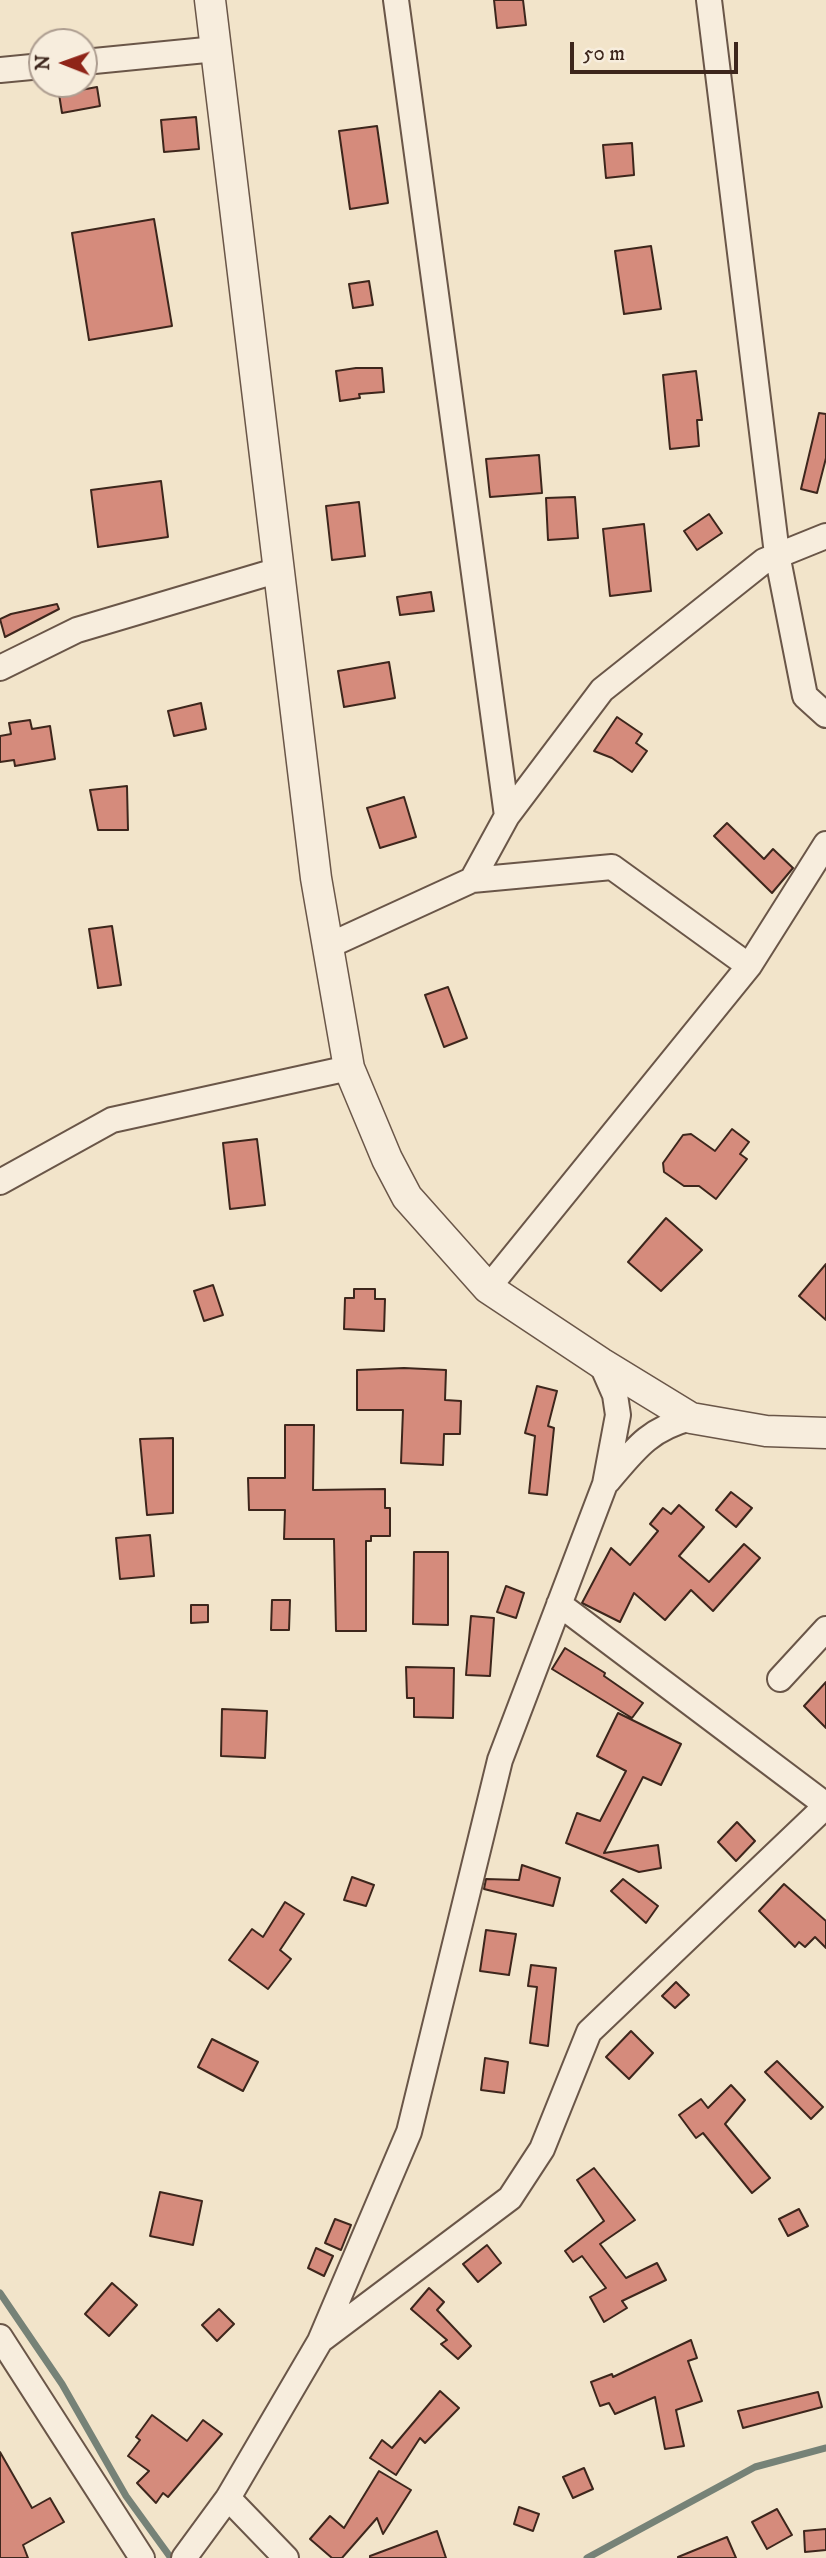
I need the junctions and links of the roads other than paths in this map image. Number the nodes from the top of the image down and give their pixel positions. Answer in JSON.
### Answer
{"nodes":[{"id":1,"x":210,"y":0,"type":"edge"},
{"id":2,"x":396,"y":0,"type":"edge"},
{"id":3,"x":709,"y":0,"type":"edge"},
{"id":4,"x":216,"y":49,"type":"junction"},
{"id":5,"x":98,"y":61,"type":"edge"},
{"id":6,"x":28,"y":67,"type":"edge"},
{"id":7,"x":0,"y":70,"type":"edge"},
{"id":8,"x":826,"y":536,"type":"edge"},
{"id":9,"x":777,"y":554,"type":"junction"},
{"id":10,"x":279,"y":570,"type":"junction"},
{"id":11,"x":0,"y":668,"type":"edge"},
{"id":12,"x":826,"y":715,"type":"edge"},
{"id":13,"x":507,"y":816,"type":"junction"},
{"id":14,"x":826,"y":844,"type":"edge"},
{"id":15,"x":472,"y":880,"type":"junction"},
{"id":16,"x":328,"y":946,"type":"junction"},
{"id":17,"x":749,"y":966,"type":"junction"},
{"id":18,"x":349,"y":1068,"type":"junction"},
{"id":19,"x":0,"y":1182,"type":"edge"},
{"id":20,"x":488,"y":1288,"type":"junction"},
{"id":21,"x":601,"y":1363,"type":"junction"},
{"id":22,"x":691,"y":1418,"type":"junction"},
{"id":23,"x":826,"y":1433,"type":"edge"},
{"id":24,"x":605,"y":1484,"type":"junction"},
{"id":25,"x":559,"y":1604,"type":"junction"},
{"id":26,"x":826,"y":1629,"type":"edge"},
{"id":27,"x":780,"y":1679,"type":"dead end"},
{"id":28,"x":826,"y":1805,"type":"edge"},
{"id":29,"x":320,"y":2341,"type":"junction"},
{"id":30,"x":1,"y":2342,"type":"edge"},
{"id":31,"x":228,"y":2498,"type":"junction"},
{"id":32,"x":187,"y":2555,"type":"edge"},
{"id":33,"x":142,"y":2558,"type":"edge"},
{"id":34,"x":286,"y":2558,"type":"edge"}],
"edges":[{"from":1,"to":4,"type":"street"},
{"from":2,"to":13,"type":"street"},
{"from":3,"to":9,"type":"street"},
{"from":4,"to":5,"type":"street"},
{"from":4,"to":10,"type":"street"},
{"from":6,"to":7,"type":"street"},
{"from":8,"to":9,"type":"street"},
{"from":9,"to":12,"type":"street"},
{"from":9,"to":13,"type":"street"},
{"from":10,"to":11,"type":"street"},
{"from":10,"to":16,"type":"street"},
{"from":13,"to":15,"type":"street"},
{"from":14,"to":17,"type":"street"},
{"from":15,"to":16,"type":"street"},
{"from":15,"to":17,"type":"street"},
{"from":16,"to":18,"type":"street"},
{"from":17,"to":20,"type":"street"},
{"from":18,"to":19,"type":"street"},
{"from":18,"to":20,"type":"street"},
{"from":20,"to":21,"type":"street"},
{"from":21,"to":22,"type":"street"},
{"from":21,"to":24,"type":"street"},
{"from":22,"to":23,"type":"street"},
{"from":22,"to":24,"type":"street"},
{"from":24,"to":25,"type":"street"},
{"from":25,"to":28,"type":"street"},
{"from":25,"to":29,"type":"street"},
{"from":26,"to":27,"type":"street"},
{"from":28,"to":29,"type":"street"},
{"from":29,"to":31,"type":"street"},
{"from":30,"to":33,"type":"street"},
{"from":31,"to":32,"type":"street"},
{"from":31,"to":34,"type":"street"}]}
